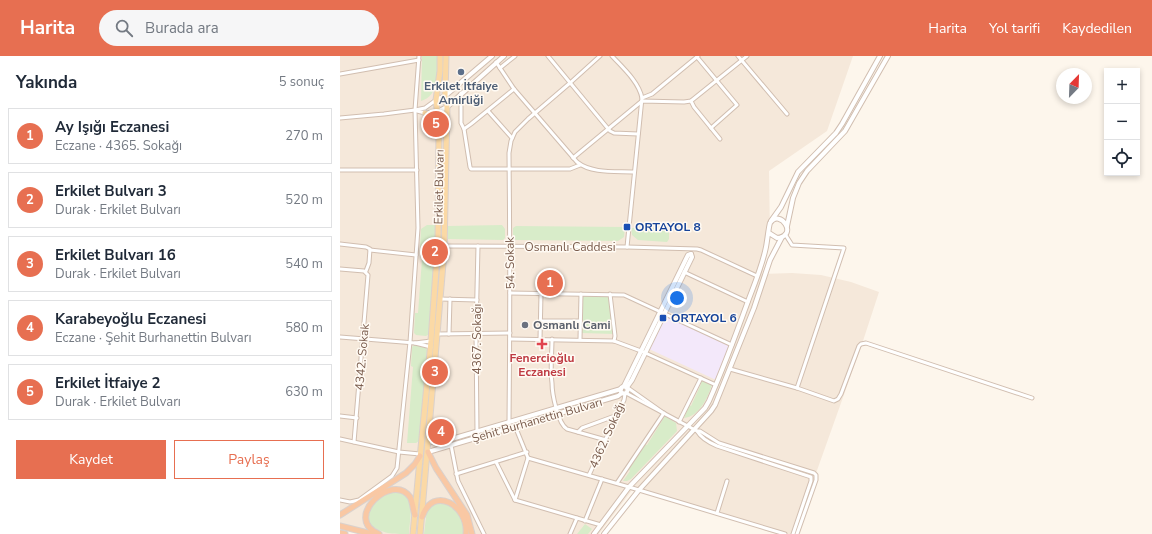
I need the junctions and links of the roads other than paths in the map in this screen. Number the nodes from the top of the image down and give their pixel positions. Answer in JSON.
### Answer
{"nodes":[{"id":1,"x":419,"y":56,"type":"edge"},
{"id":2,"x":440,"y":56,"type":"edge"},
{"id":3,"x":446,"y":56,"type":"edge"},
{"id":4,"x":504,"y":56,"type":"edge"},
{"id":5,"x":515,"y":56,"type":"edge"},
{"id":6,"x":548,"y":56,"type":"edge"},
{"id":7,"x":600,"y":56,"type":"edge"},
{"id":8,"x":612,"y":56,"type":"edge"},
{"id":9,"x":697,"y":56,"type":"edge"},
{"id":10,"x":738,"y":56,"type":"edge"},
{"id":11,"x":747,"y":56,"type":"edge"},
{"id":12,"x":880,"y":56,"type":"edge"},
{"id":13,"x":888,"y":56,"type":"edge"},
{"id":14,"x":490,"y":57,"type":"edge"},
{"id":15,"x":419,"y":60,"type":"junction"},
{"id":16,"x":742,"y":60,"type":"junction"},
{"id":17,"x":496,"y":62,"type":"junction"},
{"id":18,"x":500,"y":68,"type":"junction"},
{"id":19,"x":340,"y":74,"type":"edge"},
{"id":20,"x":717,"y":81,"type":"junction"},
{"id":21,"x":570,"y":83,"type":"junction"},
{"id":22,"x":514,"y":89,"type":"junction"},
{"id":23,"x":461,"y":93,"type":"junction"},
{"id":24,"x":445,"y":96,"type":"junction"},
{"id":25,"x":642,"y":99,"type":"junction"},
{"id":26,"x":436,"y":100,"type":"junction"},
{"id":27,"x":691,"y":101,"type":"junction"},
{"id":28,"x":447,"y":107,"type":"junction"},
{"id":29,"x":415,"y":110,"type":"junction"},
{"id":30,"x":488,"y":111,"type":"junction"},
{"id":31,"x":437,"y":112,"type":"junction"},
{"id":32,"x":425,"y":113,"type":"junction"},
{"id":33,"x":535,"y":113,"type":"junction"},
{"id":34,"x":787,"y":114,"type":"dead end"},
{"id":35,"x":340,"y":118,"type":"edge"},
{"id":36,"x":438,"y":123,"type":"junction"},
{"id":37,"x":711,"y":128,"type":"junction"},
{"id":38,"x":464,"y":129,"type":"junction"},
{"id":39,"x":608,"y":129,"type":"junction"},
{"id":40,"x":638,"y":134,"type":"junction"},
{"id":41,"x":512,"y":138,"type":"junction"},
{"id":42,"x":720,"y":139,"type":"dead end"},
{"id":43,"x":573,"y":158,"type":"junction"},
{"id":44,"x":580,"y":165,"type":"junction"},
{"id":45,"x":510,"y":169,"type":"junction"},
{"id":46,"x":340,"y":170,"type":"edge"},
{"id":47,"x":416,"y":170,"type":"junction"},
{"id":48,"x":634,"y":172,"type":"junction"},
{"id":49,"x":771,"y":221,"type":"junction"},
{"id":50,"x":787,"y":229,"type":"junction"},
{"id":51,"x":769,"y":233,"type":"junction"},
{"id":52,"x":784,"y":235,"type":"junction"},
{"id":53,"x":340,"y":244,"type":"edge"},
{"id":54,"x":444,"y":246,"type":"junction"},
{"id":55,"x":478,"y":246,"type":"junction"},
{"id":56,"x":509,"y":246,"type":"junction"},
{"id":57,"x":627,"y":247,"type":"junction"},
{"id":58,"x":370,"y":250,"type":"junction"},
{"id":59,"x":691,"y":251,"type":"junction"},
{"id":60,"x":416,"y":255,"type":"junction"},
{"id":61,"x":340,"y":269,"type":"edge"},
{"id":62,"x":366,"y":272,"type":"junction"},
{"id":63,"x":684,"y":272,"type":"junction"},
{"id":64,"x":758,"y":276,"type":"junction"},
{"id":65,"x":510,"y":293,"type":"junction"},
{"id":66,"x":541,"y":294,"type":"junction"},
{"id":67,"x":581,"y":294,"type":"junction"},
{"id":68,"x":610,"y":294,"type":"junction"},
{"id":69,"x":440,"y":298,"type":"junction"},
{"id":70,"x":450,"y":299,"type":"junction"},
{"id":71,"x":477,"y":300,"type":"junction"},
{"id":72,"x":748,"y":302,"type":"junction"},
{"id":73,"x":663,"y":313,"type":"junction"},
{"id":74,"x":541,"y":321,"type":"junction"},
{"id":75,"x":580,"y":321,"type":"junction"},
{"id":76,"x":476,"y":333,"type":"junction"},
{"id":77,"x":510,"y":333,"type":"junction"},
{"id":78,"x":438,"y":334,"type":"junction"},
{"id":79,"x":449,"y":334,"type":"junction"},
{"id":80,"x":340,"y":337,"type":"edge"},
{"id":81,"x":364,"y":339,"type":"junction"},
{"id":82,"x":510,"y":339,"type":"junction"},
{"id":83,"x":540,"y":339,"type":"junction"},
{"id":84,"x":552,"y":339,"type":"junction"},
{"id":85,"x":580,"y":339,"type":"junction"},
{"id":86,"x":614,"y":341,"type":"junction"},
{"id":87,"x":410,"y":342,"type":"junction"},
{"id":88,"x":415,"y":343,"type":"junction"},
{"id":89,"x":431,"y":344,"type":"junction"},
{"id":90,"x":732,"y":345,"type":"junction"},
{"id":91,"x":644,"y":352,"type":"junction"},
{"id":92,"x":730,"y":369,"type":"junction"},
{"id":93,"x":700,"y":378,"type":"junction"},
{"id":94,"x":716,"y":385,"type":"junction"},
{"id":95,"x":797,"y":388,"type":"junction"},
{"id":96,"x":625,"y":390,"type":"junction"},
{"id":97,"x":1032,"y":398,"type":"dead end"},
{"id":98,"x":558,"y":411,"type":"junction"},
{"id":99,"x":664,"y":413,"type":"junction"},
{"id":100,"x":340,"y":416,"type":"edge"},
{"id":101,"x":616,"y":417,"type":"junction"},
{"id":102,"x":357,"y":418,"type":"junction"},
{"id":103,"x":679,"y":422,"type":"junction"},
{"id":104,"x":509,"y":423,"type":"junction"},
{"id":105,"x":515,"y":426,"type":"junction"},
{"id":106,"x":687,"y":426,"type":"junction"},
{"id":107,"x":695,"y":431,"type":"junction"},
{"id":108,"x":477,"y":432,"type":"junction"},
{"id":109,"x":578,"y":432,"type":"junction"},
{"id":110,"x":340,"y":439,"type":"edge"},
{"id":111,"x":606,"y":440,"type":"junction"},
{"id":112,"x":429,"y":441,"type":"junction"},
{"id":113,"x":354,"y":442,"type":"junction"},
{"id":114,"x":451,"y":445,"type":"junction"},
{"id":115,"x":399,"y":452,"type":"junction"},
{"id":116,"x":428,"y":452,"type":"junction"},
{"id":117,"x":527,"y":452,"type":"junction"},
{"id":118,"x":420,"y":455,"type":"junction"},
{"id":119,"x":528,"y":458,"type":"junction"},
{"id":120,"x":496,"y":462,"type":"junction"},
{"id":121,"x":456,"y":474,"type":"junction"},
{"id":122,"x":589,"y":475,"type":"junction"},
{"id":123,"x":816,"y":475,"type":"junction"},
{"id":124,"x":812,"y":478,"type":"junction"},
{"id":125,"x":602,"y":479,"type":"junction"},
{"id":126,"x":727,"y":481,"type":"dead end"},
{"id":127,"x":617,"y":483,"type":"junction"},
{"id":128,"x":629,"y":486,"type":"junction"},
{"id":129,"x":639,"y":490,"type":"junction"},
{"id":130,"x":340,"y":500,"type":"edge"},
{"id":131,"x":515,"y":500,"type":"junction"},
{"id":132,"x":718,"y":513,"type":"junction"},
{"id":133,"x":340,"y":515,"type":"edge"},
{"id":134,"x":415,"y":515,"type":"junction"},
{"id":135,"x":422,"y":517,"type":"junction"},
{"id":136,"x":576,"y":518,"type":"junction"},
{"id":137,"x":585,"y":521,"type":"junction"},
{"id":138,"x":601,"y":525,"type":"junction"},
{"id":139,"x":340,"y":526,"type":"edge"},
{"id":140,"x":340,"y":533,"type":"edge"},
{"id":141,"x":345,"y":534,"type":"edge"},
{"id":142,"x":372,"y":534,"type":"edge"},
{"id":143,"x":379,"y":534,"type":"edge"},
{"id":144,"x":413,"y":534,"type":"edge"},
{"id":145,"x":420,"y":534,"type":"edge"},
{"id":146,"x":466,"y":534,"type":"edge"},
{"id":147,"x":472,"y":534,"type":"edge"},
{"id":148,"x":484,"y":534,"type":"edge"},
{"id":149,"x":570,"y":534,"type":"edge"},
{"id":150,"x":594,"y":534,"type":"edge"},
{"id":151,"x":604,"y":534,"type":"edge"},
{"id":152,"x":785,"y":534,"type":"edge"},
{"id":153,"x":793,"y":534,"type":"edge"},
{"id":154,"x":798,"y":534,"type":"edge"}],
"edges":[{"from":1,"to":15,"type":"street"},
{"from":2,"to":26,"type":"main road","name":"Erkilet Bulvarı"},
{"from":3,"to":24,"type":"main road","name":"Erkilet Bulvarı"},
{"from":4,"to":17,"type":"street"},
{"from":5,"to":18,"type":"street"},
{"from":6,"to":21,"type":"street"},
{"from":7,"to":21,"type":"street"},
{"from":8,"to":25,"type":"street"},
{"from":9,"to":20,"type":"street"},
{"from":9,"to":25,"type":"street"},
{"from":10,"to":16,"type":"street"},
{"from":11,"to":16,"type":"street"},
{"from":12,"to":49,"type":"street"},
{"from":13,"to":50,"type":"street"},
{"from":14,"to":24,"type":"street"},
{"from":15,"to":19,"type":"street"},
{"from":15,"to":29,"type":"street"},
{"from":16,"to":20,"type":"street"},
{"from":16,"to":34,"type":"street"},
{"from":17,"to":18,"type":"street"},
{"from":17,"to":23,"type":"street"},
{"from":18,"to":22,"type":"street"},
{"from":20,"to":27,"type":"street"},
{"from":20,"to":37,"type":"street"},
{"from":21,"to":33,"type":"street"},
{"from":21,"to":39,"type":"street"},
{"from":22,"to":30,"type":"street"},
{"from":22,"to":33,"type":"street"},
{"from":23,"to":28,"type":"street"},
{"from":23,"to":38,"type":"street"},
{"from":24,"to":26,"type":"street"},
{"from":24,"to":28,"type":"main road","name":"Erkilet Bulvarı"},
{"from":25,"to":27,"type":"street"},
{"from":25,"to":39,"type":"street"},
{"from":25,"to":40,"type":"street"},
{"from":26,"to":29,"type":"street"},
{"from":26,"to":31,"type":"main road","name":"Erkilet Bulvarı"},
{"from":27,"to":37,"type":"street"},
{"from":28,"to":31,"type":"street"},
{"from":28,"to":54,"type":"main road","name":"Erkilet Bulvarı"},
{"from":29,"to":32,"type":"street"},
{"from":29,"to":35,"type":"street"},
{"from":29,"to":47,"type":"street"},
{"from":30,"to":38,"type":"street"},
{"from":30,"to":41,"type":"street"},
{"from":31,"to":32,"type":"street"},
{"from":31,"to":36,"type":"main road","name":"Erkilet Bulvarı"},
{"from":32,"to":36,"type":"main road"},
{"from":33,"to":41,"type":"street"},
{"from":33,"to":43,"type":"street"},
{"from":36,"to":89,"type":"main road","name":"Erkilet Bulvarı"},
{"from":37,"to":42,"type":"street"},
{"from":38,"to":45,"type":"street"},
{"from":39,"to":40,"type":"street"},
{"from":39,"to":43,"type":"street"},
{"from":40,"to":48,"type":"street"},
{"from":41,"to":45,"type":"street","name":"54. Sokak"},
{"from":43,"to":44,"type":"street"},
{"from":44,"to":45,"type":"street"},
{"from":44,"to":48,"type":"street"},
{"from":45,"to":56,"type":"street","name":"54. Sokak"},
{"from":46,"to":47,"type":"street"},
{"from":47,"to":60,"type":"street"},
{"from":48,"to":57,"type":"street"},
{"from":49,"to":50,"type":"street"},
{"from":49,"to":51,"type":"street"},
{"from":50,"to":52,"type":"street"},
{"from":51,"to":52,"type":"street"},
{"from":51,"to":64,"type":"street"},
{"from":52,"to":92,"type":"street"},
{"from":52,"to":95,"type":"street"},
{"from":53,"to":58,"type":"street"},
{"from":54,"to":55,"type":"street","name":"Osmanlı Caddesi"},
{"from":54,"to":69,"type":"main road","name":"Erkilet Bulvarı"},
{"from":55,"to":56,"type":"street","name":"Osmanlı Caddesi"},
{"from":55,"to":71,"type":"street","name":"4367. Sokağı"},
{"from":56,"to":57,"type":"street","name":"Osmanlı Caddesi"},
{"from":56,"to":65,"type":"street","name":"54. Sokak"},
{"from":57,"to":59,"type":"street","name":"Osmanlı Caddesi"},
{"from":58,"to":60,"type":"street"},
{"from":58,"to":62,"type":"street","name":"4342. Sokak"},
{"from":59,"to":63,"type":"street"},
{"from":59,"to":64,"type":"street","name":"Osmanlı Caddesi"},
{"from":59,"to":73,"type":"street"},
{"from":60,"to":87,"type":"street"},
{"from":61,"to":62,"type":"street"},
{"from":62,"to":81,"type":"street","name":"4342. Sokak"},
{"from":63,"to":72,"type":"street"},
{"from":63,"to":73,"type":"street"},
{"from":64,"to":72,"type":"street"},
{"from":65,"to":66,"type":"street"},
{"from":65,"to":77,"type":"street","name":"54. Sokak"},
{"from":66,"to":67,"type":"street"},
{"from":66,"to":74,"type":"street"},
{"from":67,"to":68,"type":"street"},
{"from":67,"to":75,"type":"street"},
{"from":68,"to":73,"type":"street"},
{"from":68,"to":86,"type":"street"},
{"from":69,"to":70,"type":"street"},
{"from":69,"to":78,"type":"main road","name":"Erkilet Bulvarı"},
{"from":70,"to":71,"type":"street"},
{"from":70,"to":79,"type":"street"},
{"from":71,"to":76,"type":"street","name":"4367. Sokağı"},
{"from":72,"to":90,"type":"street"},
{"from":73,"to":90,"type":"street"},
{"from":73,"to":91,"type":"street"},
{"from":74,"to":75,"type":"street"},
{"from":74,"to":83,"type":"street"},
{"from":75,"to":85,"type":"street"},
{"from":76,"to":77,"type":"street"},
{"from":76,"to":79,"type":"street"},
{"from":76,"to":108,"type":"street","name":"4367. Sokağı"},
{"from":77,"to":82,"type":"street","name":"54. Sokak"},
{"from":78,"to":79,"type":"street"},
{"from":78,"to":112,"type":"main road","name":"Erkilet Bulvarı"},
{"from":80,"to":81,"type":"street"},
{"from":81,"to":87,"type":"street"},
{"from":81,"to":102,"type":"street","name":"4342. Sokak"},
{"from":82,"to":83,"type":"street"},
{"from":82,"to":104,"type":"street","name":"54. Sokak"},
{"from":83,"to":84,"type":"street"},
{"from":84,"to":85,"type":"street"},
{"from":84,"to":98,"type":"street"},
{"from":85,"to":86,"type":"street"},
{"from":86,"to":91,"type":"street"},
{"from":87,"to":88,"type":"street"},
{"from":87,"to":115,"type":"street"},
{"from":88,"to":89,"type":"street"},
{"from":88,"to":89,"type":"street"},
{"from":89,"to":118,"type":"main road","name":"Erkilet Bulvarı"},
{"from":90,"to":94,"type":"street"},
{"from":91,"to":93,"type":"street"},
{"from":91,"to":96,"type":"street"},
{"from":92,"to":95,"type":"street"},
{"from":92,"to":107,"type":"street"},
{"from":93,"to":94,"type":"street"},
{"from":93,"to":103,"type":"street"},
{"from":94,"to":106,"type":"street"},
{"from":95,"to":97,"type":"street"},
{"from":96,"to":98,"type":"street","name":"Şehit Burhanettin Bulvarı"},
{"from":96,"to":99,"type":"street"},
{"from":96,"to":99,"type":"street"},
{"from":96,"to":101,"type":"street","name":"4362. Sokağı"},
{"from":98,"to":104,"type":"street","name":"Şehit Burhanettin Bulvarı"},
{"from":98,"to":105,"type":"street","name":"Şehit Burhanettin Bulvarı"},
{"from":98,"to":109,"type":"street"},
{"from":99,"to":103,"type":"street"},
{"from":99,"to":127,"type":"street"},
{"from":100,"to":102,"type":"street"},
{"from":101,"to":109,"type":"street"},
{"from":101,"to":111,"type":"street","name":"4362. Sokağı"},
{"from":102,"to":113,"type":"street","name":"4342. Sokak"},
{"from":103,"to":106,"type":"street"},
{"from":104,"to":105,"type":"street"},
{"from":104,"to":108,"type":"street","name":"Şehit Burhanettin Bulvarı"},
{"from":105,"to":114,"type":"street","name":"Şehit Burhanettin Bulvarı"},
{"from":105,"to":117,"type":"street"},
{"from":106,"to":107,"type":"street"},
{"from":106,"to":128,"type":"street"},
{"from":107,"to":123,"type":"street"},
{"from":107,"to":124,"type":"street"},
{"from":107,"to":129,"type":"street"},
{"from":108,"to":112,"type":"street","name":"Şehit Burhanettin Bulvarı"},
{"from":109,"to":111,"type":"street"},
{"from":110,"to":113,"type":"street"},
{"from":111,"to":122,"type":"street","name":"4362. Sokağı"},
{"from":112,"to":116,"type":"main road","name":"Erkilet Bulvarı"},
{"from":113,"to":115,"type":"street"},
{"from":114,"to":116,"type":"street","name":"Şehit Burhanettin Bulvarı"},
{"from":114,"to":121,"type":"street"},
{"from":115,"to":118,"type":"street"},
{"from":115,"to":130,"type":"street"},
{"from":116,"to":135,"type":"main road","name":"Erkilet Bulvarı"},
{"from":116,"to":147,"type":"highway"},
{"from":117,"to":119,"type":"street"},
{"from":117,"to":120,"type":"street"},
{"from":118,"to":133,"type":"highway"},
{"from":118,"to":134,"type":"main road","name":"Erkilet Bulvarı"},
{"from":119,"to":122,"type":"street"},
{"from":119,"to":131,"type":"street"},
{"from":120,"to":121,"type":"street"},
{"from":120,"to":131,"type":"street"},
{"from":121,"to":148,"type":"street"},
{"from":122,"to":125,"type":"street"},
{"from":123,"to":124,"type":"street"},
{"from":123,"to":154,"type":"street"},
{"from":124,"to":153,"type":"street"},
{"from":125,"to":127,"type":"street"},
{"from":125,"to":137,"type":"street"},
{"from":126,"to":132,"type":"street"},
{"from":127,"to":128,"type":"street"},
{"from":128,"to":129,"type":"street"},
{"from":128,"to":138,"type":"street"},
{"from":129,"to":132,"type":"street"},
{"from":129,"to":151,"type":"street"},
{"from":131,"to":136,"type":"street"},
{"from":132,"to":152,"type":"street"},
{"from":134,"to":143,"type":"highway"},
{"from":134,"to":144,"type":"main road","name":"Erkilet Bulvarı"},
{"from":135,"to":145,"type":"main road","name":"Erkilet Bulvarı"},
{"from":135,"to":146,"type":"highway"},
{"from":136,"to":137,"type":"street"},
{"from":136,"to":149,"type":"street"},
{"from":137,"to":138,"type":"street"},
{"from":138,"to":150,"type":"street"},
{"from":139,"to":142,"type":"highway"},
{"from":140,"to":141,"type":"highway"}]}
